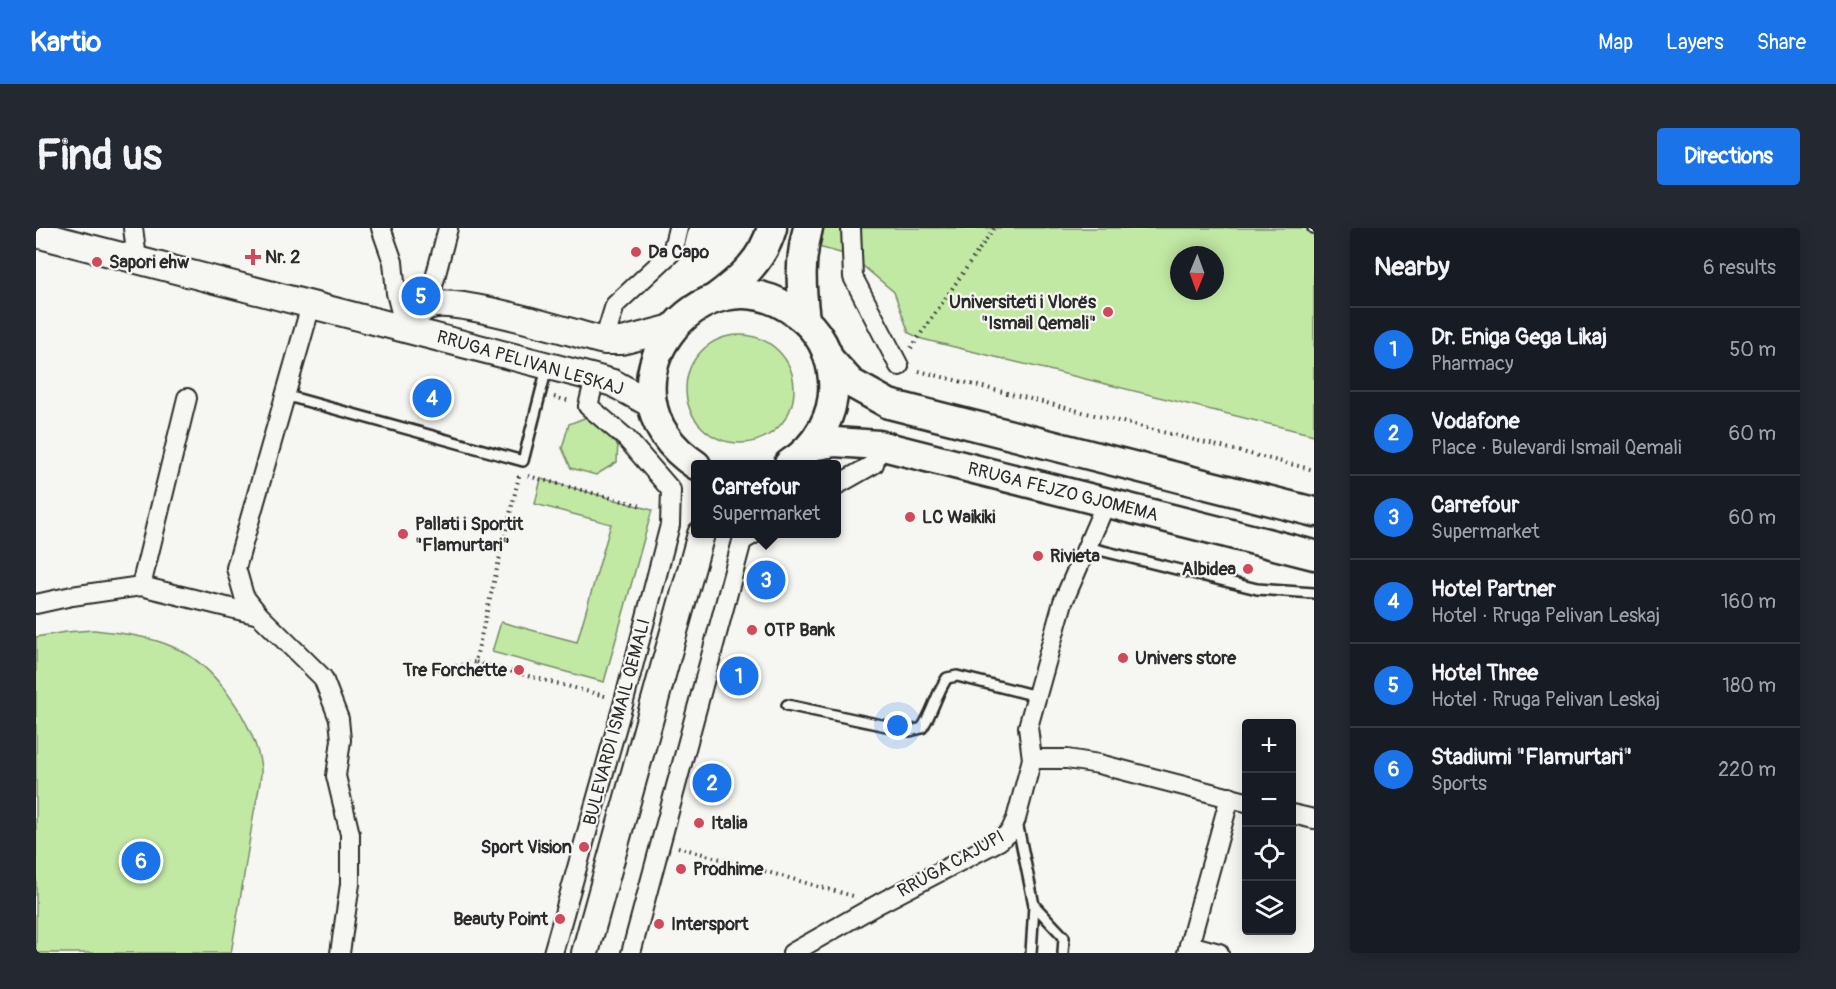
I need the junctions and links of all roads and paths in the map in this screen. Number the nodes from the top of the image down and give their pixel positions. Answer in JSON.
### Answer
{"nodes":[{"id":1,"x":133,"y":228,"type":"edge"},
{"id":2,"x":381,"y":228,"type":"edge"},
{"id":3,"x":448,"y":228,"type":"edge"},
{"id":4,"x":678,"y":228,"type":"edge"},
{"id":5,"x":772,"y":228,"type":"edge"},
{"id":6,"x":807,"y":228,"type":"edge"},
{"id":7,"x":851,"y":228,"type":"edge"},
{"id":8,"x":994,"y":228,"type":"edge"},
{"id":9,"x":36,"y":234,"type":"edge"},
{"id":10,"x":136,"y":259,"type":"junction"},
{"id":11,"x":713,"y":299,"type":"junction"},
{"id":12,"x":311,"y":304,"type":"junction"},
{"id":13,"x":428,"y":305,"type":"junction"},
{"id":14,"x":805,"y":320,"type":"junction"},
{"id":15,"x":405,"y":328,"type":"junction"},
{"id":16,"x":672,"y":328,"type":"junction"},
{"id":17,"x":604,"y":341,"type":"junction"},
{"id":18,"x":829,"y":359,"type":"junction"},
{"id":19,"x":548,"y":366,"type":"junction"},
{"id":20,"x":899,"y":366,"type":"junction"},
{"id":21,"x":595,"y":378,"type":"junction"},
{"id":22,"x":541,"y":394,"type":"junction"},
{"id":23,"x":284,"y":395,"type":"junction"},
{"id":24,"x":187,"y":398,"type":"dead end"},
{"id":25,"x":653,"y":405,"type":"junction"},
{"id":26,"x":588,"y":406,"type":"junction"},
{"id":27,"x":879,"y":445,"type":"junction"},
{"id":28,"x":811,"y":446,"type":"junction"},
{"id":29,"x":795,"y":460,"type":"edge"},
{"id":30,"x":691,"y":462,"type":"edge"},
{"id":31,"x":521,"y":467,"type":"dead end"},
{"id":32,"x":1314,"y":470,"type":"edge"},
{"id":33,"x":520,"y":474,"type":"junction"},
{"id":34,"x":841,"y":483,"type":"edge"},
{"id":35,"x":1106,"y":503,"type":"junction"},
{"id":36,"x":642,"y":506,"type":"dead end"},
{"id":37,"x":1314,"y":512,"type":"edge"},
{"id":38,"x":700,"y":538,"type":"edge"},
{"id":39,"x":747,"y":538,"type":"edge"},
{"id":40,"x":1087,"y":547,"type":"junction"},
{"id":41,"x":1314,"y":555,"type":"edge"},
{"id":42,"x":141,"y":586,"type":"junction"},
{"id":43,"x":1314,"y":593,"type":"edge"},
{"id":44,"x":36,"y":604,"type":"edge"},
{"id":45,"x":259,"y":615,"type":"junction"},
{"id":46,"x":475,"y":663,"type":"junction"},
{"id":47,"x":438,"y":670,"type":"dead end"},
{"id":48,"x":1036,"y":696,"type":"junction"},
{"id":49,"x":624,"y":701,"type":"junction"},
{"id":50,"x":787,"y":705,"type":"dead end"},
{"id":51,"x":1032,"y":759,"type":"junction"},
{"id":52,"x":1238,"y":800,"type":"edge"},
{"id":53,"x":1296,"y":814,"type":"edge"},
{"id":54,"x":1016,"y":819,"type":"junction"},
{"id":55,"x":1314,"y":819,"type":"edge"},
{"id":56,"x":660,"y":843,"type":"junction"},
{"id":57,"x":880,"y":903,"type":"junction"},
{"id":58,"x":1034,"y":905,"type":"junction"},
{"id":59,"x":1188,"y":949,"type":"edge"},
{"id":60,"x":340,"y":953,"type":"edge"},
{"id":61,"x":553,"y":953,"type":"edge"},
{"id":62,"x":585,"y":953,"type":"edge"},
{"id":63,"x":631,"y":953,"type":"edge"},
{"id":64,"x":792,"y":953,"type":"edge"},
{"id":65,"x":1031,"y":953,"type":"edge"},
{"id":66,"x":1063,"y":953,"type":"edge"},
{"id":67,"x":1219,"y":953,"type":"edge"}],
"edges":[{"from":1,"to":10,"type":"street"},
{"from":2,"to":15,"type":"street"},
{"from":3,"to":13,"type":"street"},
{"from":4,"to":17,"type":"street"},
{"from":5,"to":11,"type":"main road"},
{"from":6,"to":14,"type":"main road"},
{"from":7,"to":20,"type":"street"},
{"from":8,"to":20,"type":"path"},
{"from":9,"to":10,"type":"main road","name":"RRUGA PELIVAN LESKAJ"},
{"from":10,"to":12,"type":"main road","name":"RRUGA PELIVAN LESKAJ"},
{"from":11,"to":14,"type":"main road"},
{"from":11,"to":16,"type":"main road"},
{"from":12,"to":15,"type":"main road","name":"RRUGA PELIVAN LESKAJ"},
{"from":12,"to":23,"type":"street"},
{"from":13,"to":15,"type":"main road","name":"RRUGA PELIVAN LESKAJ"},
{"from":13,"to":17,"type":"main road","name":"RRUGA PELIVAN LESKAJ"},
{"from":14,"to":18,"type":"main road"},
{"from":15,"to":19,"type":"main road","name":"RRUGA PELIVAN LESKAJ"},
{"from":16,"to":17,"type":"main road","name":"RRUGA PELIVAN LESKAJ"},
{"from":16,"to":25,"type":"main road"},
{"from":18,"to":28,"type":"main road"},
{"from":18,"to":37,"type":"main road"},
{"from":19,"to":21,"type":"main road","name":"RRUGA PELIVAN LESKAJ"},
{"from":19,"to":22,"type":"lane"},
{"from":20,"to":32,"type":"path"},
{"from":21,"to":25,"type":"main road","name":"RRUGA PELIVAN LESKAJ"},
{"from":21,"to":26,"type":"street"},
{"from":22,"to":23,"type":"lane"},
{"from":22,"to":26,"type":"path"},
{"from":23,"to":45,"type":"street"},
{"from":24,"to":42,"type":"street"},
{"from":25,"to":30,"type":"main road"},
{"from":26,"to":49,"type":"street","name":"BULEVARDI ISMAIL QEMALI"},
{"from":27,"to":28,"type":"main road","name":"RRUGA FEJZO GJOMEMA"},
{"from":27,"to":34,"type":"street"},
{"from":27,"to":35,"type":"main road","name":"RRUGA FEJZO GJOMEMA"},
{"from":28,"to":29,"type":"main road"},
{"from":31,"to":33,"type":"path"},
{"from":33,"to":36,"type":"path"},
{"from":33,"to":46,"type":"path"},
{"from":35,"to":40,"type":"street"},
{"from":35,"to":41,"type":"main road","name":"RRUGA FEJZO GJOMEMA"},
{"from":38,"to":62,"type":"main road","name":"BULEVARDI ISMAIL QEMALI"},
{"from":39,"to":56,"type":"street"},
{"from":40,"to":43,"type":"lane"},
{"from":40,"to":48,"type":"street"},
{"from":42,"to":44,"type":"street"},
{"from":42,"to":45,"type":"street"},
{"from":45,"to":60,"type":"street"},
{"from":46,"to":47,"type":"path"},
{"from":46,"to":49,"type":"path"},
{"from":48,"to":50,"type":"lane"},
{"from":48,"to":51,"type":"street"},
{"from":49,"to":61,"type":"street","name":"BULEVARDI ISMAIL QEMALI"},
{"from":51,"to":52,"type":"street"},
{"from":51,"to":54,"type":"street","name":"RRUGA CAJUPI"},
{"from":52,"to":59,"type":"street"},
{"from":53,"to":55,"type":"street"},
{"from":54,"to":57,"type":"street","name":"RRUGA CAJUPI"},
{"from":54,"to":58,"type":"lane"},
{"from":56,"to":57,"type":"path"},
{"from":56,"to":63,"type":"street"},
{"from":57,"to":64,"type":"street","name":"RRUGA CAJUPI"},
{"from":58,"to":65,"type":"lane"},
{"from":58,"to":66,"type":"lane"},
{"from":59,"to":67,"type":"street"}]}
